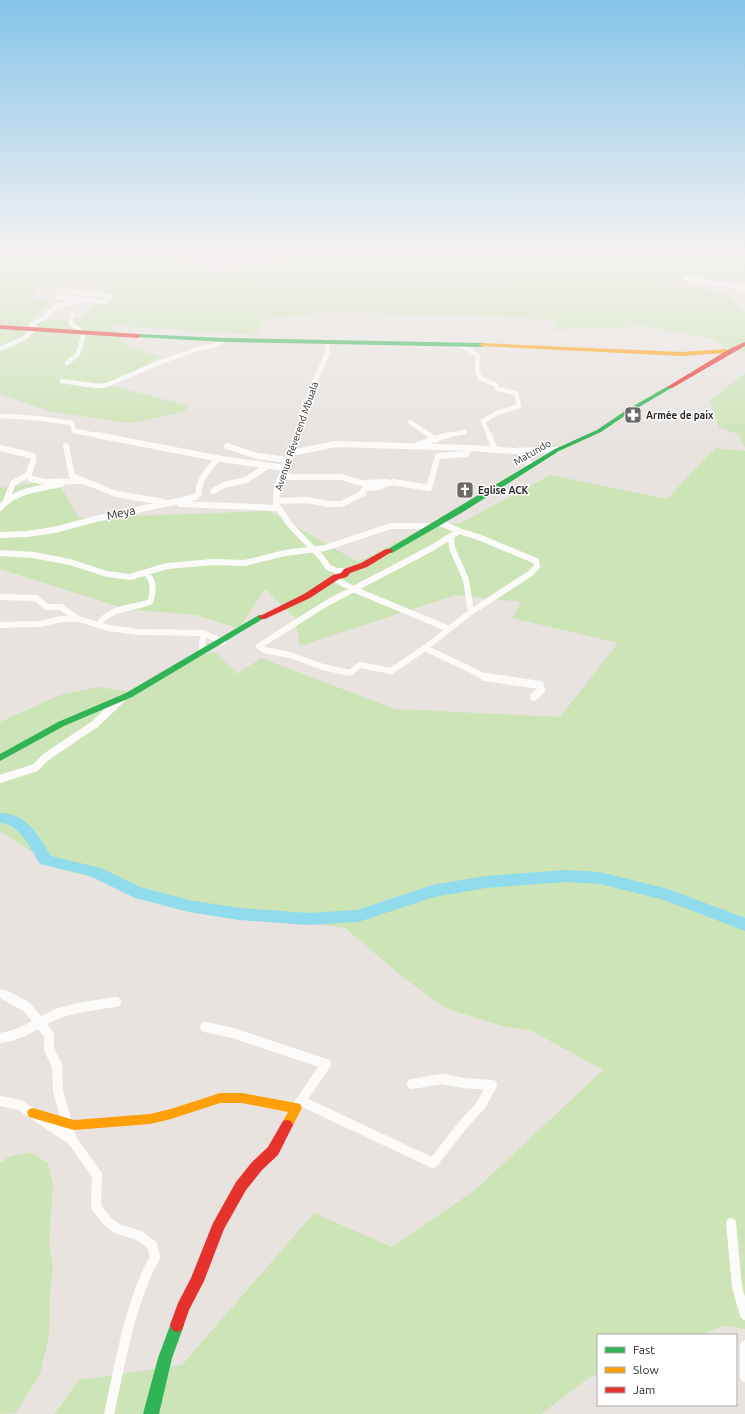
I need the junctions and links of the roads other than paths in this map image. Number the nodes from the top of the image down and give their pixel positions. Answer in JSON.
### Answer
{"nodes":[{"id":1,"x":44,"y":318,"type":"edge"},
{"id":2,"x":72,"y":318,"type":"edge"},
{"id":3,"x":0,"y":327,"type":"edge"},
{"id":4,"x":33,"y":328,"type":"junction"},
{"id":5,"x":84,"y":333,"type":"junction"},
{"id":6,"x":224,"y":340,"type":"junction"},
{"id":7,"x":326,"y":341,"type":"junction"},
{"id":8,"x":454,"y":344,"type":"junction"},
{"id":9,"x":744,"y":345,"type":"edge"},
{"id":10,"x":0,"y":349,"type":"edge"},
{"id":11,"x":730,"y":350,"type":"junction"},
{"id":12,"x":67,"y":363,"type":"dead end"},
{"id":13,"x":62,"y":381,"type":"dead end"},
{"id":14,"x":0,"y":416,"type":"edge"},
{"id":15,"x":410,"y":422,"type":"dead end"},
{"id":16,"x":465,"y":432,"type":"dead end"},
{"id":17,"x":433,"y":439,"type":"junction"},
{"id":18,"x":66,"y":446,"type":"dead end"},
{"id":19,"x":227,"y":446,"type":"dead end"},
{"id":20,"x":413,"y":446,"type":"junction"},
{"id":21,"x":448,"y":446,"type":"junction"},
{"id":22,"x":0,"y":448,"type":"edge"},
{"id":23,"x":470,"y":448,"type":"junction"},
{"id":24,"x":495,"y":450,"type":"junction"},
{"id":25,"x":520,"y":450,"type":"junction"},
{"id":26,"x":557,"y":450,"type":"junction"},
{"id":27,"x":291,"y":453,"type":"junction"},
{"id":28,"x":218,"y":458,"type":"junction"},
{"id":29,"x":288,"y":460,"type":"junction"},
{"id":30,"x":268,"y":466,"type":"junction"},
{"id":31,"x":530,"y":466,"type":"junction"},
{"id":32,"x":285,"y":468,"type":"junction"},
{"id":33,"x":29,"y":474,"type":"junction"},
{"id":34,"x":282,"y":477,"type":"junction"},
{"id":35,"x":66,"y":481,"type":"junction"},
{"id":36,"x":85,"y":481,"type":"junction"},
{"id":37,"x":393,"y":482,"type":"junction"},
{"id":38,"x":213,"y":491,"type":"dead end"},
{"id":39,"x":6,"y":501,"type":"junction"},
{"id":40,"x":276,"y":501,"type":"junction"},
{"id":41,"x":167,"y":503,"type":"junction"},
{"id":42,"x":0,"y":508,"type":"edge"},
{"id":43,"x":278,"y":508,"type":"junction"},
{"id":44,"x":435,"y":524,"type":"junction"},
{"id":45,"x":459,"y":531,"type":"junction"},
{"id":46,"x":0,"y":534,"type":"edge"},
{"id":47,"x":451,"y":536,"type":"junction"},
{"id":48,"x":312,"y":550,"type":"junction"},
{"id":49,"x":0,"y":553,"type":"edge"},
{"id":50,"x":146,"y":573,"type":"junction"},
{"id":51,"x":334,"y":575,"type":"junction"},
{"id":52,"x":353,"y":589,"type":"junction"},
{"id":53,"x":0,"y":597,"type":"edge"},
{"id":54,"x":471,"y":612,"type":"junction"},
{"id":55,"x":77,"y":619,"type":"junction"},
{"id":56,"x":99,"y":624,"type":"junction"},
{"id":57,"x":0,"y":625,"type":"edge"},
{"id":58,"x":449,"y":629,"type":"junction"},
{"id":59,"x":203,"y":633,"type":"junction"},
{"id":60,"x":222,"y":642,"type":"junction"},
{"id":61,"x":425,"y":648,"type":"junction"},
{"id":62,"x":202,"y":650,"type":"junction"},
{"id":63,"x":534,"y":697,"type":"dead end"},
{"id":64,"x":121,"y":699,"type":"junction"},
{"id":65,"x":0,"y":758,"type":"edge"},
{"id":66,"x":0,"y":779,"type":"edge"},
{"id":67,"x":0,"y":993,"type":"edge"},
{"id":68,"x":116,"y":1002,"type":"dead end"},
{"id":69,"x":40,"y":1023,"type":"junction"},
{"id":70,"x":205,"y":1027,"type":"dead end"},
{"id":71,"x":0,"y":1038,"type":"edge"},
{"id":72,"x":412,"y":1084,"type":"dead end"},
{"id":73,"x":1,"y":1103,"type":"edge"},
{"id":74,"x":298,"y":1105,"type":"junction"},
{"id":75,"x":34,"y":1113,"type":"junction"},
{"id":76,"x":66,"y":1122,"type":"junction"},
{"id":77,"x":72,"y":1140,"type":"junction"},
{"id":78,"x":731,"y":1223,"type":"dead end"},
{"id":79,"x":745,"y":1315,"type":"edge"},
{"id":80,"x":745,"y":1345,"type":"edge"},
{"id":81,"x":745,"y":1377,"type":"edge"},
{"id":82,"x":110,"y":1414,"type":"edge"},
{"id":83,"x":151,"y":1414,"type":"edge"}],
"edges":[{"from":1,"to":4,"type":"street"},
{"from":2,"to":5,"type":"street"},
{"from":3,"to":4,"type":"street"},
{"from":4,"to":5,"type":"street"},
{"from":4,"to":10,"type":"street"},
{"from":5,"to":6,"type":"street"},
{"from":5,"to":12,"type":"street"},
{"from":6,"to":7,"type":"street"},
{"from":6,"to":13,"type":"street"},
{"from":7,"to":8,"type":"street"},
{"from":7,"to":27,"type":"street","name":"Avenue Réverend Mbuala"},
{"from":8,"to":11,"type":"street"},
{"from":8,"to":24,"type":"street"},
{"from":9,"to":11,"type":"street","name":"Matundo"},
{"from":11,"to":26,"type":"street","name":"Matundo"},
{"from":14,"to":28,"type":"street"},
{"from":15,"to":17,"type":"street"},
{"from":16,"to":17,"type":"street"},
{"from":17,"to":20,"type":"street"},
{"from":17,"to":21,"type":"street"},
{"from":18,"to":36,"type":"street"},
{"from":19,"to":29,"type":"street"},
{"from":20,"to":21,"type":"street"},
{"from":20,"to":27,"type":"street"},
{"from":21,"to":23,"type":"street"},
{"from":22,"to":33,"type":"street"},
{"from":23,"to":24,"type":"street"},
{"from":23,"to":37,"type":"street"},
{"from":24,"to":25,"type":"street"},
{"from":25,"to":26,"type":"street"},
{"from":25,"to":31,"type":"street"},
{"from":26,"to":31,"type":"street","name":"Matundo"},
{"from":27,"to":29,"type":"street","name":"Avenue Réverend Mbuala"},
{"from":28,"to":30,"type":"street"},
{"from":28,"to":41,"type":"street","name":"Meya"},
{"from":29,"to":32,"type":"street","name":"Avenue Réverend Mbuala"},
{"from":30,"to":32,"type":"street"},
{"from":30,"to":38,"type":"street"},
{"from":31,"to":44,"type":"street","name":"Matundo"},
{"from":32,"to":34,"type":"street","name":"Avenue Réverend Mbuala"},
{"from":33,"to":35,"type":"street"},
{"from":33,"to":39,"type":"street"},
{"from":34,"to":37,"type":"street"},
{"from":34,"to":40,"type":"street","name":"Avenue Réverend Mbuala"},
{"from":35,"to":36,"type":"street"},
{"from":35,"to":39,"type":"street"},
{"from":36,"to":41,"type":"street"},
{"from":37,"to":40,"type":"street"},
{"from":39,"to":42,"type":"street"},
{"from":40,"to":43,"type":"street","name":"Avenue Réverend Mbuala"},
{"from":41,"to":43,"type":"street"},
{"from":41,"to":46,"type":"street","name":"Meya"},
{"from":43,"to":48,"type":"street","name":"Avenue Réverend Mbuala"},
{"from":44,"to":45,"type":"street"},
{"from":44,"to":48,"type":"street"},
{"from":44,"to":51,"type":"street","name":"Matundo"},
{"from":45,"to":47,"type":"street"},
{"from":45,"to":54,"type":"street"},
{"from":47,"to":52,"type":"street"},
{"from":47,"to":54,"type":"street"},
{"from":48,"to":50,"type":"street"},
{"from":48,"to":51,"type":"street","name":"Avenue Réverend Mbuala"},
{"from":49,"to":50,"type":"street"},
{"from":50,"to":56,"type":"street"},
{"from":51,"to":52,"type":"street","name":"Avenue Réverend Mbuala"},
{"from":51,"to":60,"type":"street","name":"Matundo"},
{"from":52,"to":58,"type":"street","name":"Avenue Réverend Mbuala"},
{"from":52,"to":61,"type":"street"},
{"from":53,"to":55,"type":"street"},
{"from":54,"to":58,"type":"street"},
{"from":55,"to":56,"type":"street"},
{"from":55,"to":57,"type":"street"},
{"from":56,"to":59,"type":"street"},
{"from":58,"to":61,"type":"street"},
{"from":59,"to":60,"type":"street"},
{"from":59,"to":62,"type":"street"},
{"from":60,"to":62,"type":"street","name":"Matundo"},
{"from":61,"to":63,"type":"street"},
{"from":62,"to":64,"type":"street","name":"Matundo"},
{"from":64,"to":65,"type":"street","name":"Matundo"},
{"from":64,"to":66,"type":"street"},
{"from":67,"to":69,"type":"street"},
{"from":68,"to":69,"type":"street"},
{"from":69,"to":71,"type":"street"},
{"from":69,"to":76,"type":"street"},
{"from":70,"to":74,"type":"street"},
{"from":72,"to":74,"type":"street"},
{"from":73,"to":75,"type":"street"},
{"from":74,"to":76,"type":"street"},
{"from":74,"to":83,"type":"street"},
{"from":75,"to":76,"type":"street"},
{"from":75,"to":77,"type":"street"},
{"from":76,"to":77,"type":"street"},
{"from":77,"to":82,"type":"street"},
{"from":78,"to":79,"type":"street"},
{"from":80,"to":81,"type":"street"}]}
